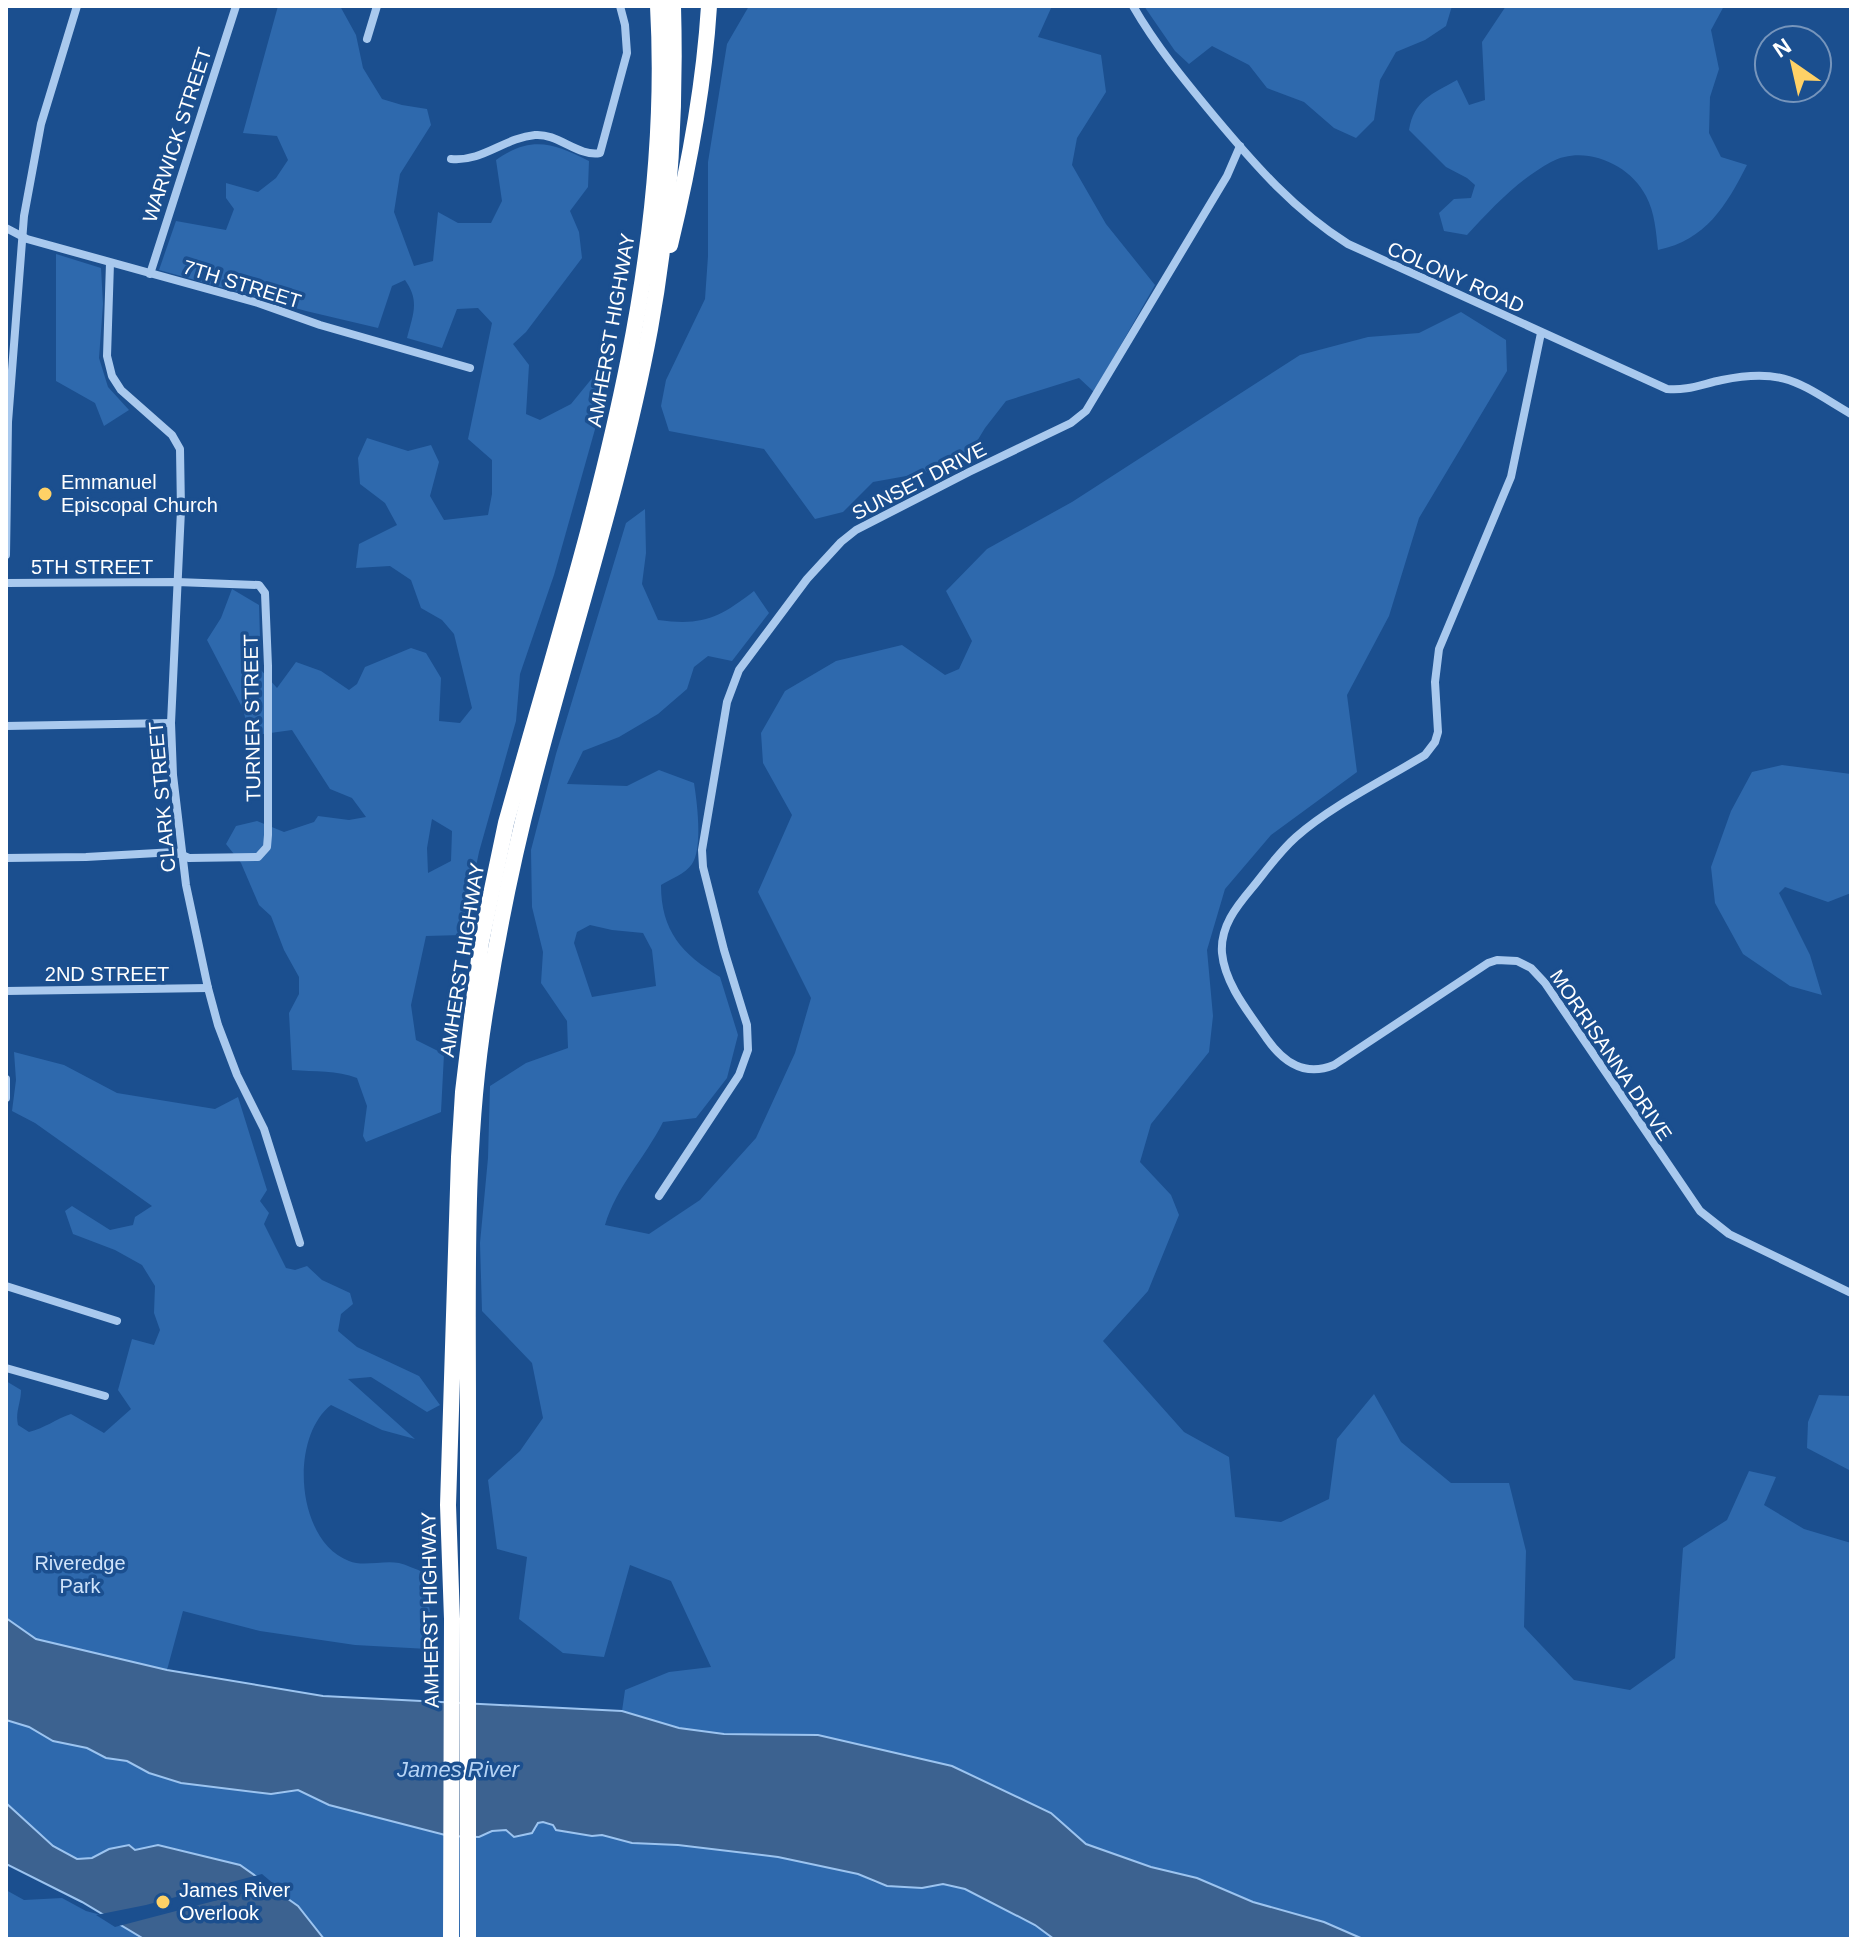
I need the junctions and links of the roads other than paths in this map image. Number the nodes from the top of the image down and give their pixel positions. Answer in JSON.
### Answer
{"nodes":[{"id":1,"x":77,"y":6,"type":"edge"},
{"id":2,"x":236,"y":6,"type":"edge"},
{"id":3,"x":377,"y":6,"type":"edge"},
{"id":4,"x":620,"y":6,"type":"edge"},
{"id":5,"x":647,"y":6,"type":"edge"},
{"id":6,"x":658,"y":6,"type":"edge"},
{"id":7,"x":673,"y":6,"type":"edge"},
{"id":8,"x":709,"y":6,"type":"edge"},
{"id":9,"x":1133,"y":6,"type":"edge"},
{"id":10,"x":367,"y":39,"type":"dead end"},
{"id":11,"x":1240,"y":146,"type":"junction"},
{"id":12,"x":451,"y":159,"type":"dead end"},
{"id":13,"x":654,"y":173,"type":"junction"},
{"id":14,"x":6,"y":228,"type":"edge"},
{"id":15,"x":21,"y":236,"type":"junction"},
{"id":16,"x":110,"y":263,"type":"junction"},
{"id":17,"x":150,"y":274,"type":"junction"},
{"id":18,"x":651,"y":324,"type":"junction"},
{"id":19,"x":1541,"y":333,"type":"junction"},
{"id":20,"x":470,"y":368,"type":"dead end"},
{"id":21,"x":1851,"y":414,"type":"edge"},
{"id":22,"x":7,"y":443,"type":"edge"},
{"id":23,"x":6,"y":555,"type":"edge"},
{"id":24,"x":177,"y":582,"type":"junction"},
{"id":25,"x":6,"y":583,"type":"edge"},
{"id":26,"x":171,"y":723,"type":"junction"},
{"id":27,"x":6,"y":726,"type":"edge"},
{"id":28,"x":184,"y":856,"type":"junction"},
{"id":29,"x":6,"y":858,"type":"edge"},
{"id":30,"x":208,"y":988,"type":"junction"},
{"id":31,"x":6,"y":991,"type":"edge"},
{"id":32,"x":6,"y":1079,"type":"edge"},
{"id":33,"x":6,"y":1094,"type":"edge"},
{"id":34,"x":659,"y":1196,"type":"dead end"},
{"id":35,"x":300,"y":1243,"type":"dead end"},
{"id":36,"x":6,"y":1286,"type":"edge"},
{"id":37,"x":1851,"y":1293,"type":"edge"},
{"id":38,"x":117,"y":1321,"type":"dead end"},
{"id":39,"x":6,"y":1368,"type":"edge"},
{"id":40,"x":105,"y":1396,"type":"dead end"},
{"id":41,"x":460,"y":1620,"type":"junction"},
{"id":42,"x":451,"y":1939,"type":"edge"},
{"id":43,"x":468,"y":1939,"type":"edge"}],
"edges":[{"from":1,"to":15,"type":"street"},
{"from":2,"to":17,"type":"street","name":"WARWICK STREET"},
{"from":3,"to":10,"type":"street"},
{"from":4,"to":12,"type":"street"},
{"from":5,"to":13,"type":"highway"},
{"from":6,"to":13,"type":"highway","name":"AMHERST HIGHWAY"},
{"from":7,"to":18,"type":"highway","name":"AMHERST HIGHWAY"},
{"from":8,"to":18,"type":"highway"},
{"from":9,"to":11,"type":"street","name":"COLONY ROAD"},
{"from":11,"to":19,"type":"street","name":"COLONY ROAD"},
{"from":11,"to":34,"type":"street","name":"SUNSET DRIVE"},
{"from":13,"to":41,"type":"highway","name":"AMHERST HIGHWAY"},
{"from":14,"to":15,"type":"street","name":"7TH STREET"},
{"from":15,"to":16,"type":"street","name":"7TH STREET"},
{"from":15,"to":22,"type":"street"},
{"from":16,"to":17,"type":"street","name":"7TH STREET"},
{"from":16,"to":24,"type":"street","name":"CLARK STREET"},
{"from":17,"to":20,"type":"street","name":"7TH STREET"},
{"from":18,"to":41,"type":"highway","name":"AMHERST HIGHWAY"},
{"from":19,"to":21,"type":"street","name":"COLONY ROAD"},
{"from":19,"to":37,"type":"street","name":"MORRISANNA DRIVE"},
{"from":22,"to":23,"type":"street"},
{"from":24,"to":25,"type":"street","name":"5TH STREET"},
{"from":24,"to":26,"type":"street","name":"CLARK STREET"},
{"from":24,"to":28,"type":"street","name":"TURNER STREET"},
{"from":26,"to":27,"type":"street"},
{"from":26,"to":28,"type":"street","name":"CLARK STREET"},
{"from":28,"to":29,"type":"street"},
{"from":28,"to":30,"type":"street","name":"CLARK STREET"},
{"from":30,"to":31,"type":"street","name":"2ND STREET"},
{"from":30,"to":35,"type":"street","name":"CLARK STREET"},
{"from":32,"to":33,"type":"street"},
{"from":36,"to":38,"type":"street"},
{"from":39,"to":40,"type":"street"},
{"from":41,"to":42,"type":"highway","name":"AMHERST HIGHWAY"},
{"from":41,"to":43,"type":"highway","name":"AMHERST HIGHWAY"}]}
